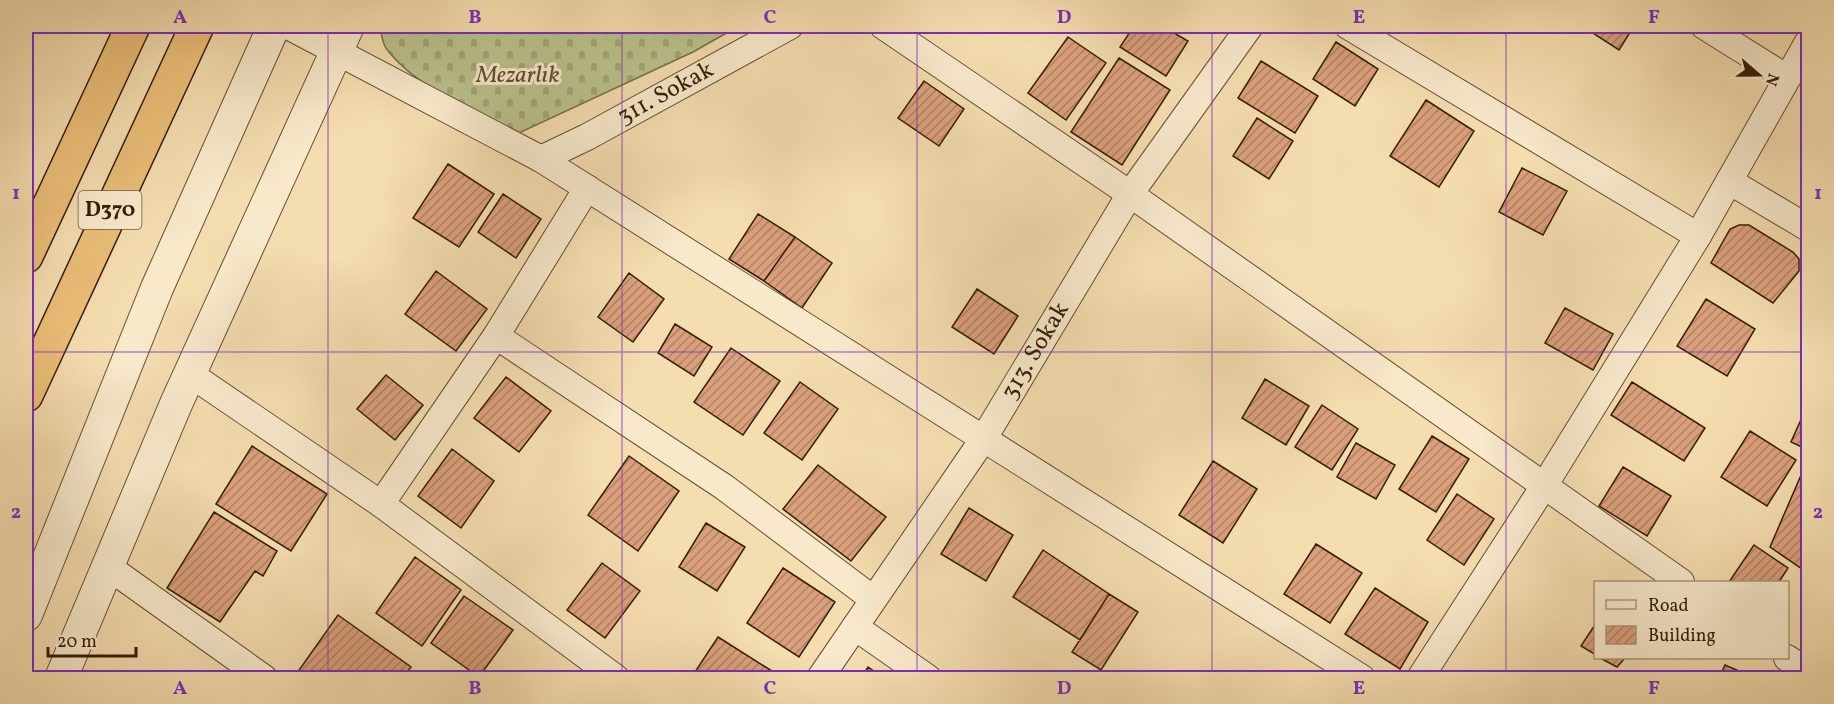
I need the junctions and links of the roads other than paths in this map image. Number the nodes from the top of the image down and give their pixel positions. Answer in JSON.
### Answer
{"nodes":[{"id":1,"x":133,"y":26,"type":"edge"},
{"id":2,"x":197,"y":26,"type":"edge"},
{"id":3,"x":274,"y":26,"type":"edge"},
{"id":4,"x":288,"y":26,"type":"edge"},
{"id":5,"x":790,"y":26,"type":"edge"},
{"id":6,"x":883,"y":26,"type":"edge"},
{"id":7,"x":1250,"y":26,"type":"edge"},
{"id":8,"x":1348,"y":26,"type":"edge"},
{"id":9,"x":1704,"y":26,"type":"edge"},
{"id":10,"x":341,"y":38,"type":"edge"},
{"id":11,"x":1809,"y":42,"type":"edge"},
{"id":12,"x":1787,"y":78,"type":"junction"},
{"id":13,"x":541,"y":159,"type":"junction"},
{"id":14,"x":1729,"y":181,"type":"junction"},
{"id":15,"x":587,"y":188,"type":"junction"},
{"id":16,"x":1130,"y":194,"type":"junction"},
{"id":17,"x":1809,"y":228,"type":"edge"},
{"id":18,"x":1698,"y":236,"type":"junction"},
{"id":19,"x":26,"y":255,"type":"edge"},
{"id":20,"x":496,"y":336,"type":"junction"},
{"id":21,"x":190,"y":374,"type":"junction"},
{"id":22,"x":26,"y":395,"type":"edge"},
{"id":23,"x":984,"y":438,"type":"junction"},
{"id":24,"x":1544,"y":486,"type":"junction"},
{"id":25,"x":381,"y":504,"type":"junction"},
{"id":26,"x":107,"y":566,"type":"junction"},
{"id":27,"x":1680,"y":581,"type":"edge"},
{"id":28,"x":873,"y":599,"type":"junction"},
{"id":29,"x":26,"y":615,"type":"edge"},
{"id":30,"x":855,"y":627,"type":"junction"},
{"id":31,"x":1789,"y":658,"type":"edge"},
{"id":32,"x":1809,"y":672,"type":"edge"},
{"id":33,"x":61,"y":678,"type":"edge"},
{"id":34,"x":264,"y":678,"type":"edge"},
{"id":35,"x":616,"y":678,"type":"edge"},
{"id":36,"x":820,"y":678,"type":"edge"},
{"id":37,"x":928,"y":678,"type":"edge"},
{"id":38,"x":1362,"y":678,"type":"edge"},
{"id":39,"x":1420,"y":678,"type":"edge"}],
"edges":[{"from":1,"to":19,"type":"highway","number":"D370"},
{"from":2,"to":22,"type":"highway","number":"D370"},
{"from":3,"to":29,"type":"street"},
{"from":4,"to":10,"type":"street"},
{"from":5,"to":13,"type":"street","name":"311. Sokak"},
{"from":6,"to":16,"type":"street"},
{"from":7,"to":16,"type":"street","name":"313. Sokak"},
{"from":8,"to":18,"type":"street"},
{"from":9,"to":12,"type":"street"},
{"from":10,"to":13,"type":"street"},
{"from":10,"to":21,"type":"street"},
{"from":11,"to":12,"type":"street"},
{"from":12,"to":14,"type":"street"},
{"from":13,"to":15,"type":"street"},
{"from":14,"to":17,"type":"street"},
{"from":14,"to":18,"type":"street"},
{"from":15,"to":20,"type":"street"},
{"from":15,"to":23,"type":"street"},
{"from":16,"to":23,"type":"street","name":"313. Sokak"},
{"from":16,"to":24,"type":"street"},
{"from":18,"to":24,"type":"street"},
{"from":20,"to":25,"type":"street"},
{"from":20,"to":28,"type":"street"},
{"from":21,"to":25,"type":"street"},
{"from":21,"to":26,"type":"street"},
{"from":23,"to":28,"type":"street","name":"313. Sokak"},
{"from":23,"to":38,"type":"street"},
{"from":24,"to":27,"type":"street"},
{"from":24,"to":39,"type":"street"},
{"from":25,"to":35,"type":"street"},
{"from":26,"to":33,"type":"street"},
{"from":26,"to":34,"type":"street"},
{"from":28,"to":30,"type":"street","name":"313. Sokak"},
{"from":30,"to":36,"type":"street","name":"313. Sokak"},
{"from":30,"to":37,"type":"street"},
{"from":31,"to":32,"type":"street"}]}
